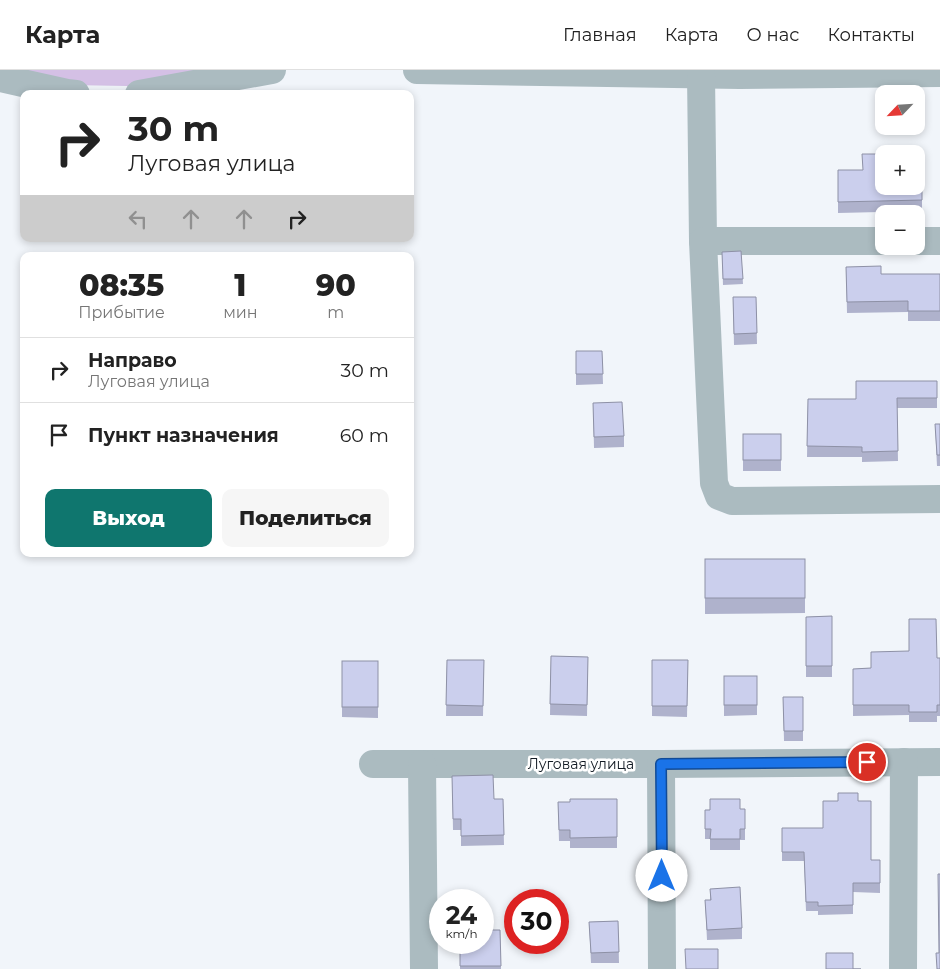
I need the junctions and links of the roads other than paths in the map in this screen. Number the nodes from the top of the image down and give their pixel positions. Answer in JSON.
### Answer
{"nodes":[{"id":1,"x":272,"y":70,"type":"edge"},
{"id":2,"x":417,"y":70,"type":"edge"},
{"id":3,"x":741,"y":72,"type":"edge"},
{"id":4,"x":940,"y":73,"type":"edge"},
{"id":5,"x":701,"y":74,"type":"junction"},
{"id":6,"x":0,"y":78,"type":"edge"},
{"id":7,"x":54,"y":90,"type":"edge"},
{"id":8,"x":161,"y":90,"type":"edge"},
{"id":9,"x":703,"y":241,"type":"junction"},
{"id":10,"x":875,"y":241,"type":"edge"},
{"id":11,"x":925,"y":241,"type":"edge"},
{"id":12,"x":940,"y":241,"type":"edge"},
{"id":13,"x":940,"y":499,"type":"edge"},
{"id":14,"x":904,"y":762,"type":"junction"},
{"id":15,"x":940,"y":762,"type":"edge"},
{"id":16,"x":373,"y":764,"type":"dead end"},
{"id":17,"x":422,"y":764,"type":"junction"},
{"id":18,"x":661,"y":764,"type":"junction"},
{"id":19,"x":424,"y":969,"type":"edge"},
{"id":20,"x":662,"y":969,"type":"edge"},
{"id":21,"x":903,"y":969,"type":"edge"}],
"edges":[{"from":1,"to":8,"type":"street"},
{"from":2,"to":5,"type":"street"},
{"from":3,"to":4,"type":"street"},
{"from":3,"to":5,"type":"street"},
{"from":5,"to":9,"type":"street"},
{"from":6,"to":7,"type":"street"},
{"from":9,"to":10,"type":"street"},
{"from":9,"to":13,"type":"street"},
{"from":11,"to":12,"type":"street"},
{"from":14,"to":15,"type":"street","name":"Луговая улица"},
{"from":14,"to":18,"type":"street","name":"Луговая улица"},
{"from":14,"to":21,"type":"street"},
{"from":16,"to":17,"type":"street","name":"Луговая улица"},
{"from":17,"to":18,"type":"street","name":"Луговая улица"},
{"from":17,"to":19,"type":"street"},
{"from":18,"to":20,"type":"street"}]}
